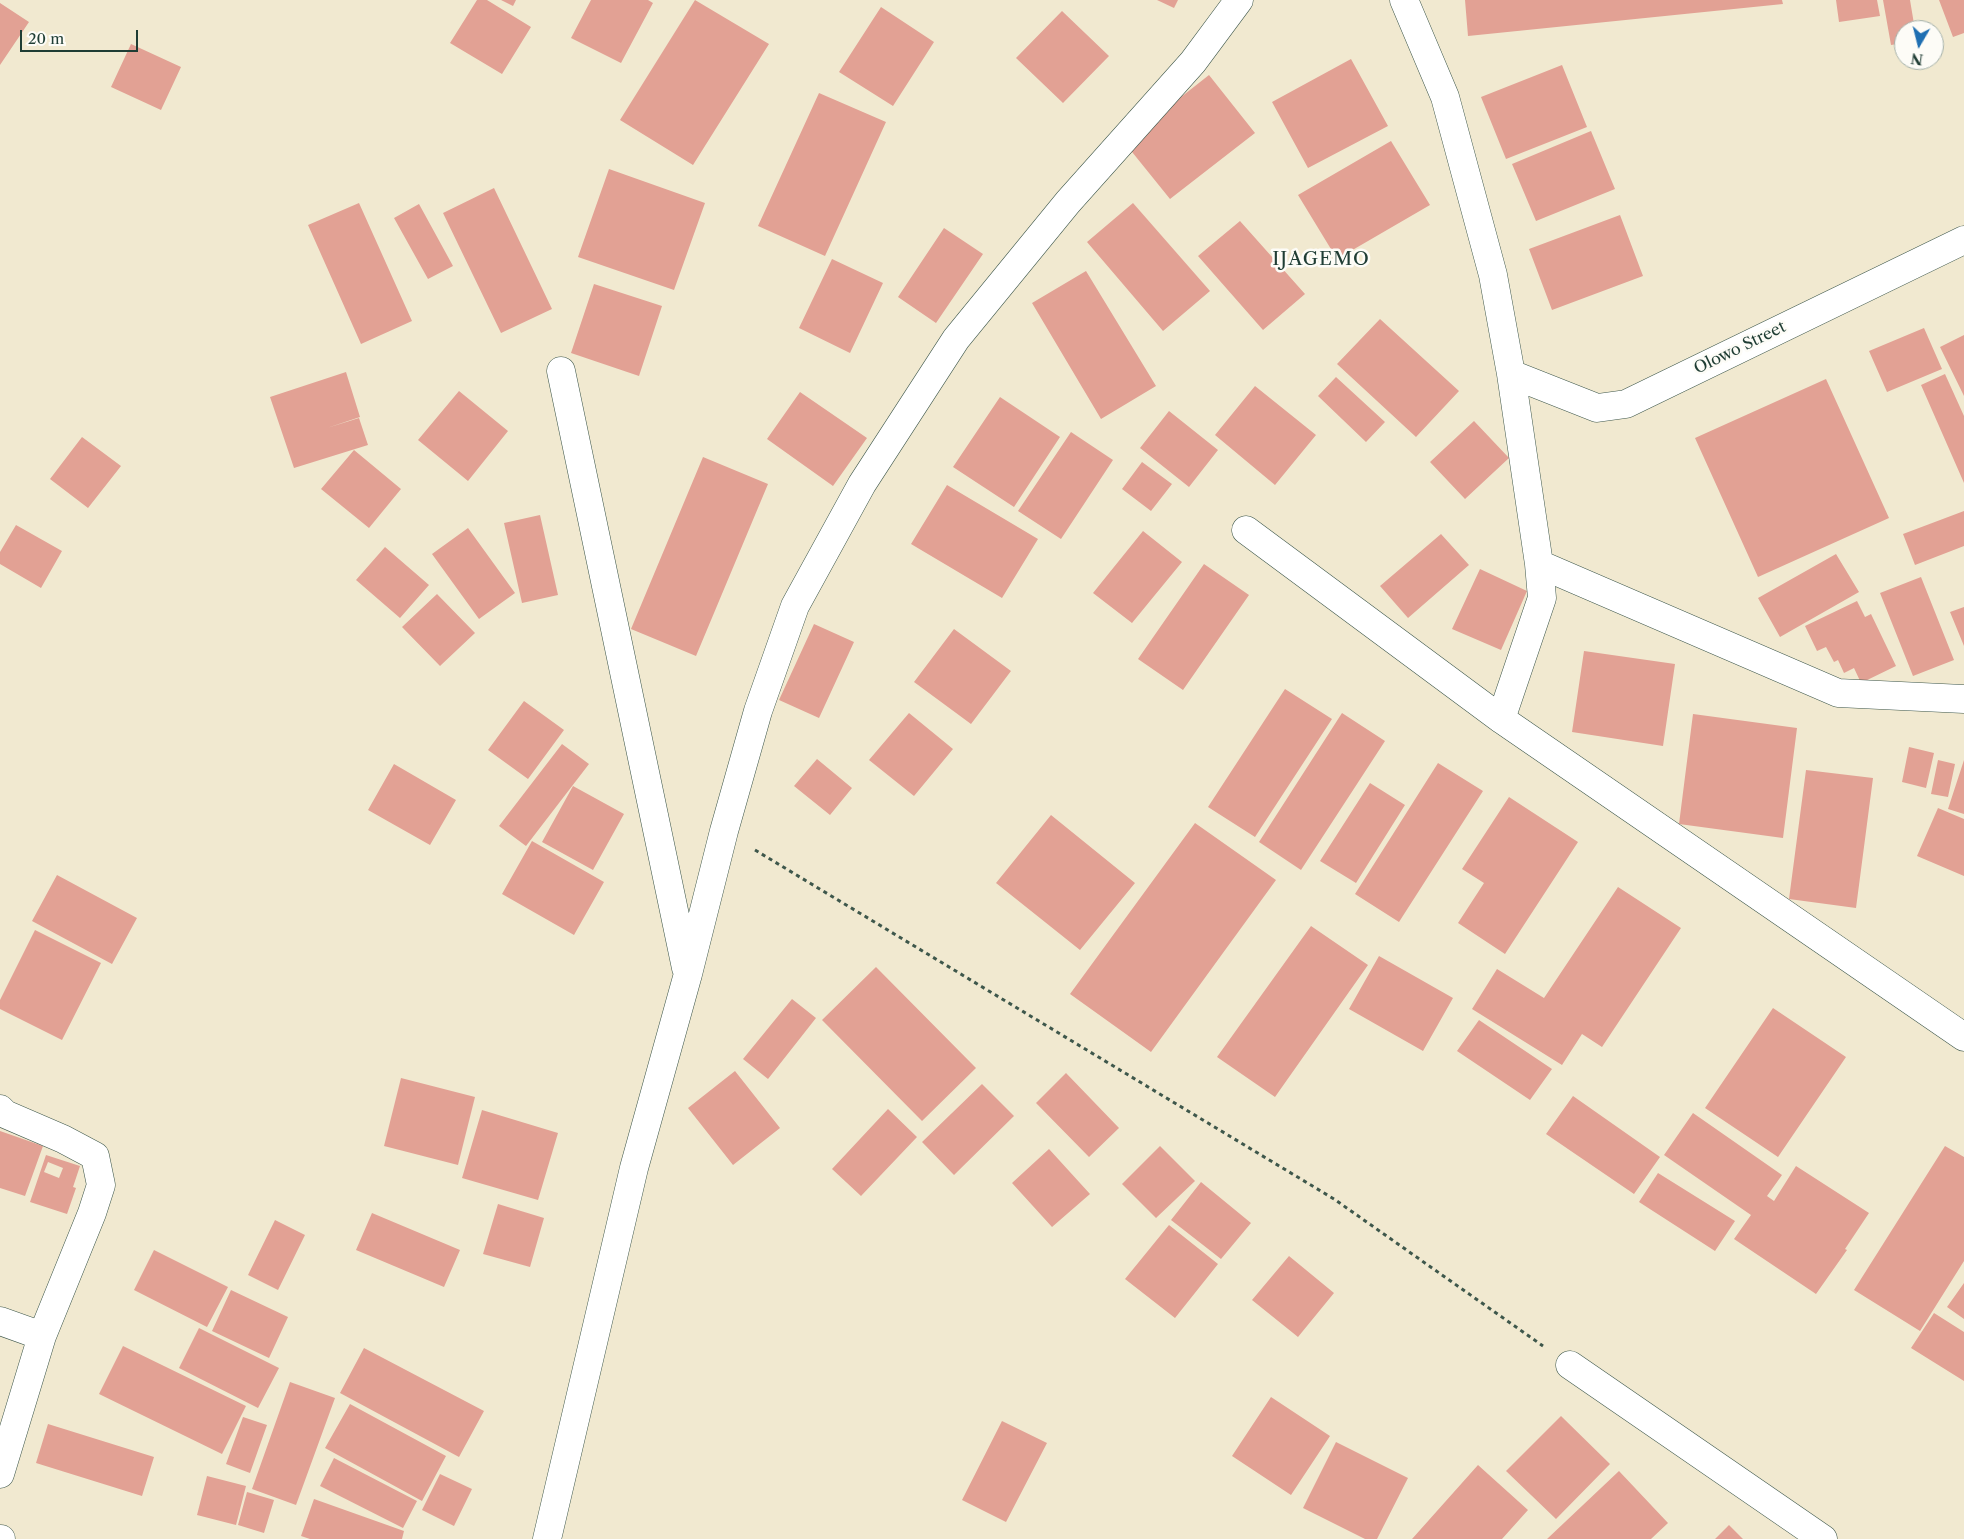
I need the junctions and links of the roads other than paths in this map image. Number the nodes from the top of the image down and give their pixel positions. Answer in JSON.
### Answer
{"nodes":[{"id":1,"x":1239,"y":0,"type":"edge"},
{"id":2,"x":1404,"y":0,"type":"edge"},
{"id":3,"x":1964,"y":240,"type":"edge"},
{"id":4,"x":561,"y":371,"type":"dead end"},
{"id":5,"x":1511,"y":374,"type":"junction"},
{"id":6,"x":1246,"y":530,"type":"dead end"},
{"id":7,"x":1539,"y":564,"type":"junction"},
{"id":8,"x":1964,"y":700,"type":"edge"},
{"id":9,"x":1501,"y":719,"type":"junction"},
{"id":10,"x":688,"y":974,"type":"junction"},
{"id":11,"x":1964,"y":1037,"type":"edge"},
{"id":12,"x":0,"y":1109,"type":"edge"},
{"id":13,"x":0,"y":1321,"type":"edge"},
{"id":14,"x":42,"y":1336,"type":"junction"},
{"id":15,"x":1570,"y":1365,"type":"road end"},
{"id":16,"x":0,"y":1474,"type":"edge"},
{"id":17,"x":547,"y":1539,"type":"edge"},
{"id":18,"x":1823,"y":1539,"type":"edge"}],
"edges":[{"from":1,"to":10,"type":"street"},
{"from":2,"to":5,"type":"street"},
{"from":3,"to":5,"type":"street","name":"Olowo Street"},
{"from":4,"to":10,"type":"street"},
{"from":5,"to":7,"type":"street"},
{"from":6,"to":9,"type":"street"},
{"from":7,"to":8,"type":"street"},
{"from":7,"to":9,"type":"street"},
{"from":9,"to":11,"type":"street"},
{"from":10,"to":17,"type":"street"},
{"from":12,"to":14,"type":"street"},
{"from":13,"to":14,"type":"street"},
{"from":14,"to":16,"type":"street"},
{"from":15,"to":18,"type":"street"}]}
